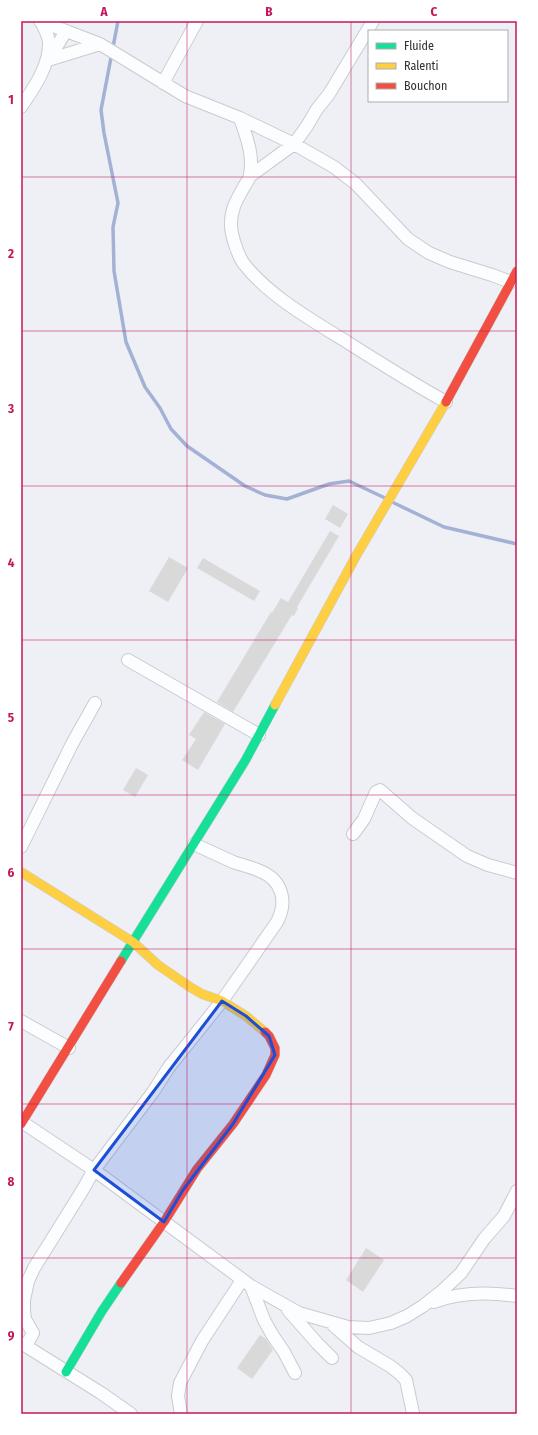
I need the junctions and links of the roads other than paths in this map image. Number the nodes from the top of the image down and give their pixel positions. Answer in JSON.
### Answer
{"nodes":[{"id":1,"x":40,"y":21,"type":"edge"},
{"id":2,"x":197,"y":21,"type":"edge"},
{"id":3,"x":373,"y":21,"type":"edge"},
{"id":4,"x":66,"y":31,"type":"junction"},
{"id":5,"x":100,"y":44,"type":"junction"},
{"id":6,"x":47,"y":61,"type":"junction"},
{"id":7,"x":162,"y":83,"type":"junction"},
{"id":8,"x":21,"y":107,"type":"edge"},
{"id":9,"x":240,"y":118,"type":"junction"},
{"id":10,"x":294,"y":144,"type":"junction"},
{"id":11,"x":250,"y":176,"type":"junction"},
{"id":12,"x":517,"y":271,"type":"edge"},
{"id":13,"x":511,"y":282,"type":"junction"},
{"id":14,"x":446,"y":402,"type":"junction"},
{"id":15,"x":128,"y":660,"type":"dead end"},
{"id":16,"x":95,"y":703,"type":"dead end"},
{"id":17,"x":259,"y":735,"type":"junction"},
{"id":18,"x":354,"y":834,"type":"dead end"},
{"id":19,"x":194,"y":844,"type":"junction"},
{"id":20,"x":21,"y":847,"type":"edge"},
{"id":21,"x":21,"y":872,"type":"edge"},
{"id":22,"x":517,"y":873,"type":"edge"},
{"id":23,"x":133,"y":942,"type":"junction"},
{"id":24,"x":222,"y":1001,"type":"junction"},
{"id":25,"x":21,"y":1021,"type":"edge"},
{"id":26,"x":69,"y":1048,"type":"junction"},
{"id":27,"x":22,"y":1123,"type":"edge"},
{"id":28,"x":94,"y":1170,"type":"junction"},
{"id":29,"x":517,"y":1191,"type":"edge"},
{"id":30,"x":164,"y":1222,"type":"junction"},
{"id":31,"x":247,"y":1283,"type":"junction"},
{"id":32,"x":517,"y":1296,"type":"edge"},
{"id":33,"x":423,"y":1306,"type":"junction"},
{"id":34,"x":286,"y":1307,"type":"junction"},
{"id":35,"x":332,"y":1323,"type":"junction"},
{"id":36,"x":24,"y":1344,"type":"edge"},
{"id":37,"x":332,"y":1358,"type":"dead end"},
{"id":38,"x":66,"y":1372,"type":"junction"},
{"id":39,"x":294,"y":1373,"type":"dead end"},
{"id":40,"x":131,"y":1414,"type":"edge"},
{"id":41,"x":180,"y":1414,"type":"edge"},
{"id":42,"x":413,"y":1414,"type":"edge"}],
"edges":[{"from":1,"to":4,"type":"street"},
{"from":1,"to":6,"type":"street"},
{"from":2,"to":7,"type":"street"},
{"from":3,"to":10,"type":"street"},
{"from":4,"to":5,"type":"street"},
{"from":4,"to":6,"type":"street"},
{"from":5,"to":6,"type":"street"},
{"from":5,"to":7,"type":"street"},
{"from":6,"to":8,"type":"street"},
{"from":7,"to":9,"type":"street"},
{"from":9,"to":10,"type":"street"},
{"from":9,"to":11,"type":"street"},
{"from":10,"to":11,"type":"street"},
{"from":10,"to":13,"type":"street"},
{"from":11,"to":14,"type":"street"},
{"from":12,"to":13,"type":"main road"},
{"from":13,"to":14,"type":"main road"},
{"from":14,"to":17,"type":"main road"},
{"from":15,"to":17,"type":"street"},
{"from":16,"to":20,"type":"street"},
{"from":17,"to":19,"type":"main road"},
{"from":18,"to":22,"type":"street"},
{"from":19,"to":23,"type":"main road"},
{"from":19,"to":24,"type":"street"},
{"from":21,"to":23,"type":"main road"},
{"from":23,"to":24,"type":"main road"},
{"from":23,"to":26,"type":"main road"},
{"from":24,"to":28,"type":"street"},
{"from":24,"to":30,"type":"main road"},
{"from":25,"to":26,"type":"street"},
{"from":26,"to":27,"type":"main road"},
{"from":27,"to":28,"type":"street"},
{"from":28,"to":30,"type":"street"},
{"from":28,"to":36,"type":"street"},
{"from":29,"to":33,"type":"street"},
{"from":30,"to":31,"type":"street"},
{"from":30,"to":38,"type":"main road"},
{"from":31,"to":34,"type":"street"},
{"from":31,"to":39,"type":"street"},
{"from":31,"to":41,"type":"street"},
{"from":32,"to":33,"type":"street"},
{"from":33,"to":35,"type":"street"},
{"from":34,"to":35,"type":"street"},
{"from":34,"to":37,"type":"street"},
{"from":35,"to":42,"type":"street"},
{"from":36,"to":38,"type":"street"},
{"from":38,"to":40,"type":"street"}]}
